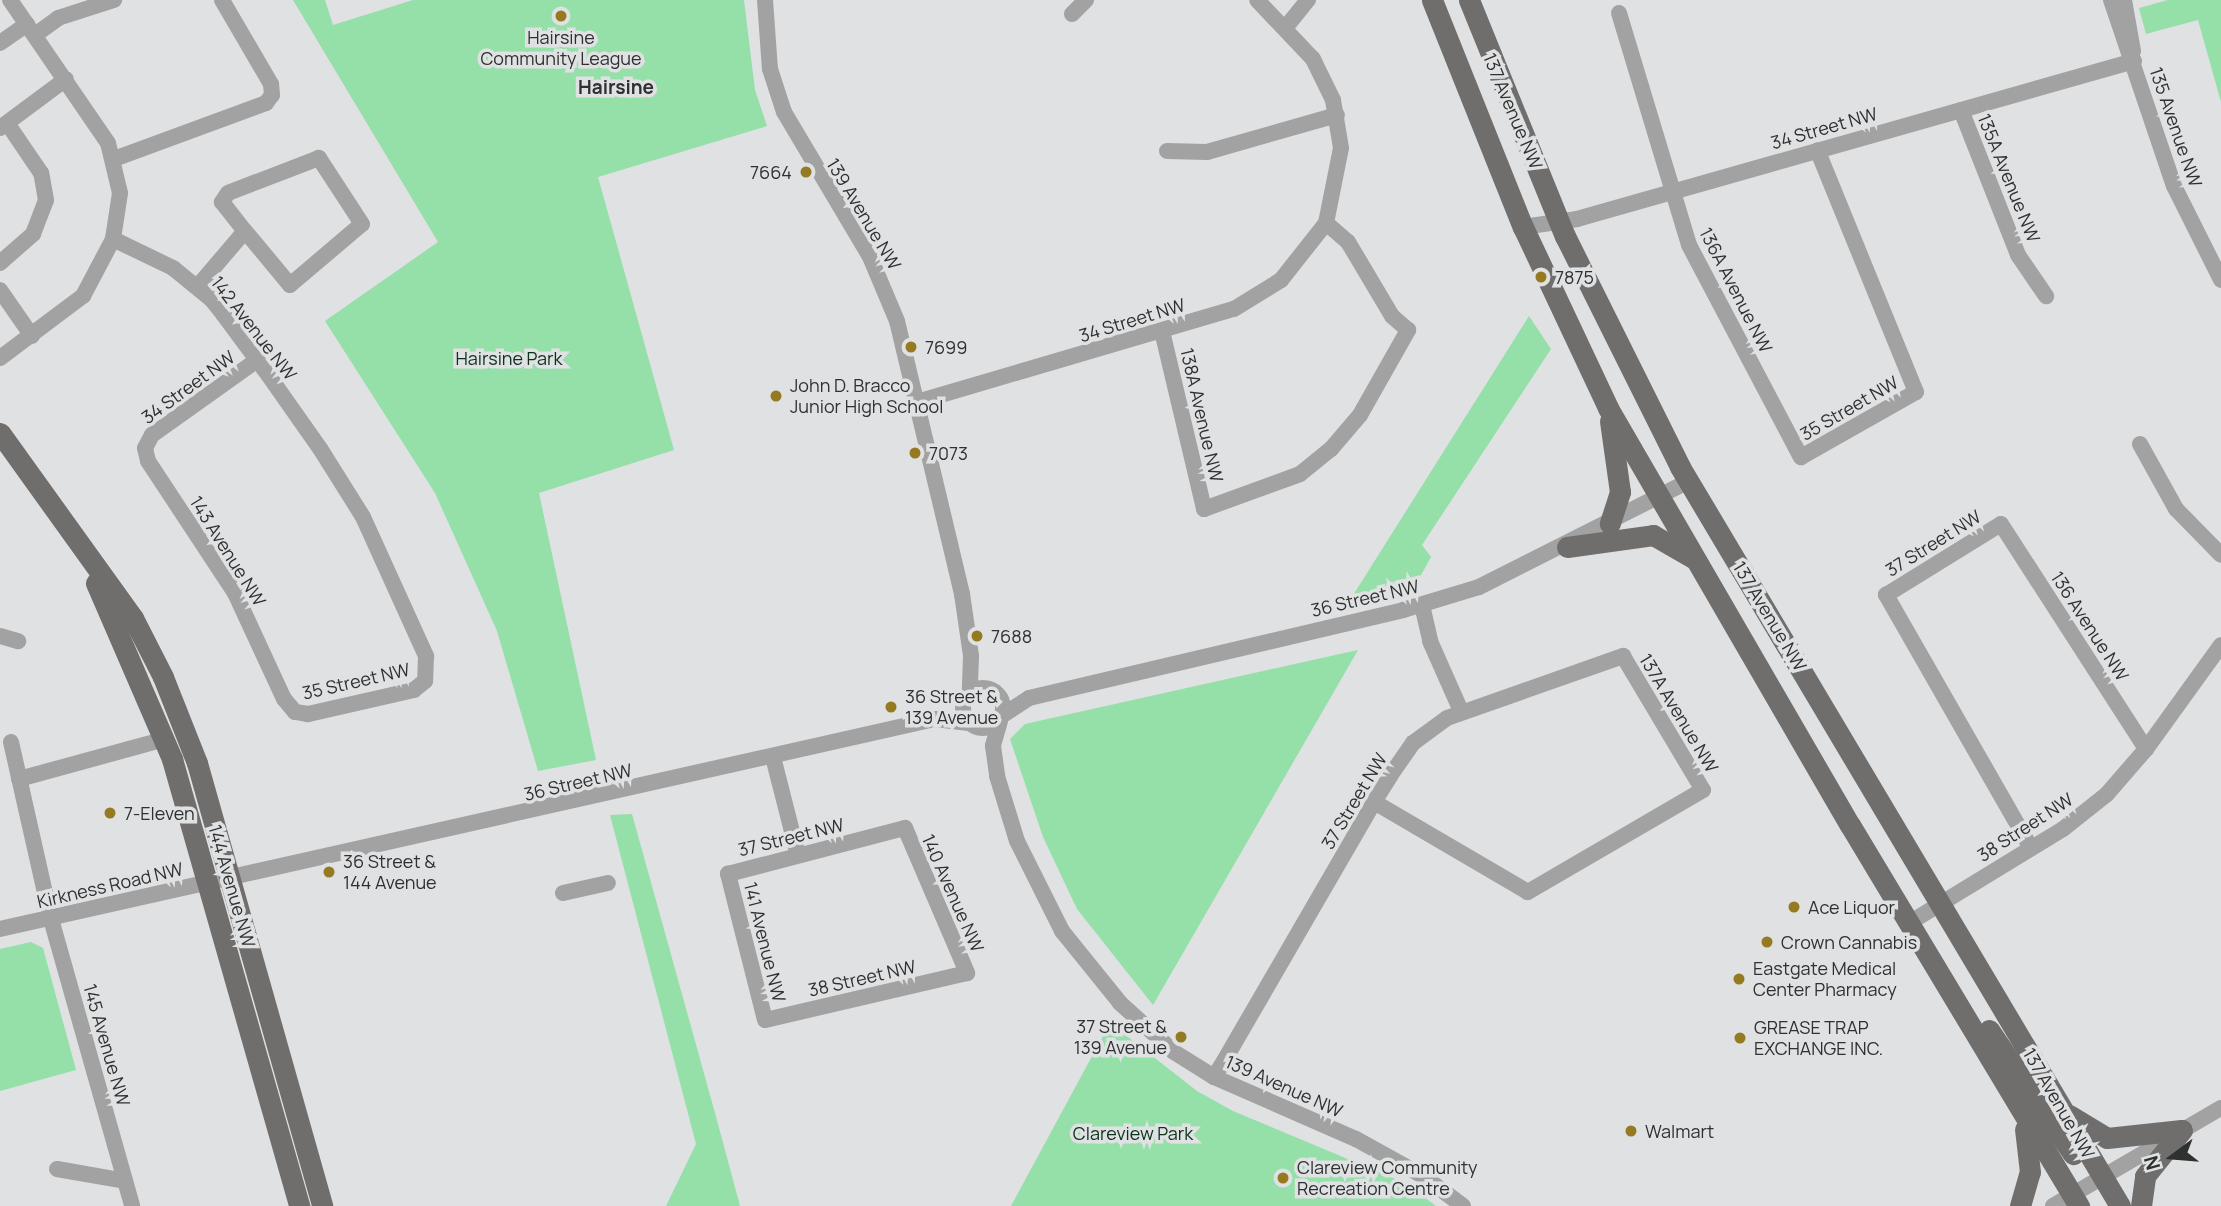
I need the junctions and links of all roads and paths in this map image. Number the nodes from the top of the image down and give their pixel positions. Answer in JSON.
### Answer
{"nodes":[{"id":1,"x":10,"y":0,"type":"edge"},
{"id":2,"x":114,"y":0,"type":"edge"},
{"id":3,"x":765,"y":0,"type":"edge"},
{"id":4,"x":1086,"y":0,"type":"edge"},
{"id":5,"x":1308,"y":0,"type":"edge"},
{"id":6,"x":1432,"y":0,"type":"edge"},
{"id":7,"x":1469,"y":0,"type":"edge"},
{"id":8,"x":2111,"y":0,"type":"edge"},
{"id":9,"x":2124,"y":0,"type":"edge"},
{"id":10,"x":229,"y":3,"type":"edge"},
{"id":11,"x":1266,"y":3,"type":"edge"},
{"id":12,"x":1619,"y":13,"type":"dead end"},
{"id":13,"x":1072,"y":14,"type":"dead end"},
{"id":14,"x":1286,"y":27,"type":"junction"},
{"id":15,"x":31,"y":29,"type":"junction"},
{"id":16,"x":0,"y":43,"type":"edge"},
{"id":17,"x":2134,"y":61,"type":"junction"},
{"id":18,"x":66,"y":79,"type":"junction"},
{"id":19,"x":1961,"y":110,"type":"junction"},
{"id":20,"x":1337,"y":116,"type":"junction"},
{"id":21,"x":3,"y":126,"type":"edge"},
{"id":22,"x":1817,"y":150,"type":"junction"},
{"id":23,"x":1167,"y":151,"type":"dead end"},
{"id":24,"x":114,"y":159,"type":"junction"},
{"id":25,"x":1672,"y":191,"type":"junction"},
{"id":26,"x":1326,"y":223,"type":"junction"},
{"id":27,"x":1560,"y":223,"type":"junction"},
{"id":28,"x":1523,"y":227,"type":"junction"},
{"id":29,"x":245,"y":230,"type":"junction"},
{"id":30,"x":113,"y":239,"type":"junction"},
{"id":31,"x":0,"y":263,"type":"edge"},
{"id":32,"x":2221,"y":280,"type":"edge"},
{"id":33,"x":198,"y":286,"type":"junction"},
{"id":34,"x":0,"y":290,"type":"edge"},
{"id":35,"x":2046,"y":296,"type":"dead end"},
{"id":36,"x":1162,"y":331,"type":"junction"},
{"id":37,"x":32,"y":336,"type":"junction"},
{"id":38,"x":0,"y":358,"type":"edge"},
{"id":39,"x":257,"y":360,"type":"junction"},
{"id":40,"x":917,"y":402,"type":"junction"},
{"id":41,"x":1608,"y":408,"type":"junction"},
{"id":42,"x":0,"y":433,"type":"edge"},
{"id":43,"x":2140,"y":444,"type":"dead end"},
{"id":44,"x":145,"y":449,"type":"joint"},
{"id":45,"x":1801,"y":457,"type":"joint"},
{"id":46,"x":1689,"y":481,"type":"junction"},
{"id":47,"x":1661,"y":496,"type":"junction"},
{"id":48,"x":1610,"y":523,"type":"junction"},
{"id":49,"x":2001,"y":524,"type":"joint"},
{"id":50,"x":1567,"y":547,"type":"junction"},
{"id":51,"x":81,"y":549,"type":"junction"},
{"id":52,"x":2221,"y":555,"type":"edge"},
{"id":53,"x":1699,"y":562,"type":"junction"},
{"id":54,"x":1422,"y":605,"type":"junction"},
{"id":55,"x":0,"y":636,"type":"edge"},
{"id":56,"x":18,"y":641,"type":"dead end"},
{"id":57,"x":2221,"y":646,"type":"edge"},
{"id":58,"x":971,"y":656,"type":"junction"},
{"id":59,"x":1623,"y":656,"type":"joint"},
{"id":60,"x":425,"y":681,"type":"joint"},
{"id":61,"x":997,"y":694,"type":"junction"},
{"id":62,"x":968,"y":696,"type":"junction"},
{"id":63,"x":1029,"y":698,"type":"junction"},
{"id":64,"x":1461,"y":711,"type":"junction"},
{"id":65,"x":295,"y":712,"type":"joint"},
{"id":66,"x":1001,"y":718,"type":"junction"},
{"id":67,"x":934,"y":719,"type":"junction"},
{"id":68,"x":972,"y":725,"type":"junction"},
{"id":69,"x":165,"y":739,"type":"junction"},
{"id":70,"x":10,"y":741,"type":"dead end"},
{"id":71,"x":2146,"y":749,"type":"junction"},
{"id":72,"x":773,"y":757,"type":"junction"},
{"id":73,"x":995,"y":760,"type":"junction"},
{"id":74,"x":19,"y":779,"type":"junction"},
{"id":75,"x":1374,"y":802,"type":"junction"},
{"id":76,"x":905,"y":828,"type":"joint"},
{"id":77,"x":2031,"y":848,"type":"junction"},
{"id":78,"x":798,"y":855,"type":"junction"},
{"id":79,"x":728,"y":874,"type":"joint"},
{"id":80,"x":229,"y":876,"type":"junction"},
{"id":81,"x":207,"y":882,"type":"junction"},
{"id":82,"x":608,"y":883,"type":"dead end"},
{"id":83,"x":563,"y":894,"type":"dead end"},
{"id":84,"x":1942,"y":902,"type":"junction"},
{"id":85,"x":51,"y":919,"type":"junction"},
{"id":86,"x":1909,"y":923,"type":"junction"},
{"id":87,"x":0,"y":929,"type":"edge"},
{"id":88,"x":967,"y":973,"type":"joint"},
{"id":89,"x":1959,"y":1004,"type":"junction"},
{"id":90,"x":765,"y":1020,"type":"joint"},
{"id":91,"x":1214,"y":1077,"type":"junction"},
{"id":92,"x":2017,"y":1104,"type":"junction"},
{"id":93,"x":2061,"y":1108,"type":"junction"},
{"id":94,"x":2221,"y":1108,"type":"edge"},
{"id":95,"x":2182,"y":1130,"type":"junction"},
{"id":96,"x":57,"y":1168,"type":"dead end"},
{"id":97,"x":2102,"y":1176,"type":"junction"},
{"id":98,"x":125,"y":1181,"type":"junction"},
{"id":99,"x":2075,"y":1200,"type":"edge"},
{"id":100,"x":132,"y":1206,"type":"edge"},
{"id":101,"x":299,"y":1206,"type":"edge"},
{"id":102,"x":322,"y":1206,"type":"edge"},
{"id":103,"x":1463,"y":1206,"type":"edge"},
{"id":104,"x":2020,"y":1206,"type":"edge"},
{"id":105,"x":2053,"y":1206,"type":"edge"},
{"id":106,"x":2096,"y":1206,"type":"edge"},
{"id":107,"x":2120,"y":1206,"type":"edge"},
{"id":108,"x":2141,"y":1206,"type":"edge"}],
"edges":[{"from":1,"to":15,"type":"street"},
{"from":2,"to":15,"type":"street"},
{"from":3,"to":40,"type":"street","name":"139 Avenue NW"},
{"from":4,"to":13,"type":"street"},
{"from":5,"to":14,"type":"street"},
{"from":6,"to":28,"type":"main road","name":"137 Avenue NW"},
{"from":7,"to":27,"type":"main road","name":"137 Avenue NW"},
{"from":8,"to":17,"type":"street","name":"135 Avenue NW"},
{"from":9,"to":17,"type":"street","name":"135 Avenue NW"},
{"from":10,"to":24,"type":"street"},
{"from":11,"to":14,"type":"street"},
{"from":12,"to":25,"type":"street","name":"136A Avenue NW"},
{"from":14,"to":20,"type":"street"},
{"from":15,"to":16,"type":"street"},
{"from":15,"to":18,"type":"street"},
{"from":17,"to":19,"type":"street","name":"34 Street NW"},
{"from":17,"to":32,"type":"street","name":"135 Avenue NW"},
{"from":18,"to":21,"type":"street"},
{"from":18,"to":24,"type":"street"},
{"from":19,"to":22,"type":"street","name":"34 Street NW"},
{"from":19,"to":35,"type":"street","name":"135A Avenue NW"},
{"from":20,"to":23,"type":"street"},
{"from":20,"to":26,"type":"street"},
{"from":21,"to":31,"type":"street"},
{"from":22,"to":25,"type":"street","name":"34 Street NW"},
{"from":22,"to":45,"type":"street","name":"35 Street NW"},
{"from":24,"to":30,"type":"street"},
{"from":25,"to":27,"type":"street","name":"34 Street NW"},
{"from":25,"to":45,"type":"street","name":"136A Avenue NW"},
{"from":26,"to":36,"type":"street","name":"34 Street NW"},
{"from":26,"to":36,"type":"street","name":"138A Avenue NW"},
{"from":27,"to":28,"type":"street","name":"34 Street NW"},
{"from":27,"to":46,"type":"main road","name":"137 Avenue NW"},
{"from":28,"to":41,"type":"main road","name":"137 Avenue NW"},
{"from":29,"to":29,"type":"street"},
{"from":29,"to":33,"type":"street"},
{"from":30,"to":33,"type":"street","name":"142 Avenue NW"},
{"from":30,"to":37,"type":"street"},
{"from":33,"to":39,"type":"street","name":"142 Avenue NW"},
{"from":34,"to":37,"type":"street"},
{"from":36,"to":40,"type":"street","name":"34 Street NW"},
{"from":37,"to":38,"type":"street"},
{"from":39,"to":44,"type":"street","name":"34 Street NW"},
{"from":39,"to":60,"type":"street","name":"142 Avenue NW"},
{"from":40,"to":58,"type":"street","name":"139 Avenue NW"},
{"from":41,"to":47,"type":"main road","name":"137 Avenue NW"},
{"from":41,"to":48,"type":"main road"},
{"from":42,"to":51,"type":"main road","name":"144 Avenue NW"},
{"from":43,"to":52,"type":"street"},
{"from":44,"to":65,"type":"street","name":"143 Avenue NW"},
{"from":46,"to":47,"type":"street","name":"36 Street NW"},
{"from":46,"to":84,"type":"main road","name":"137 Avenue NW"},
{"from":47,"to":48,"type":"street","name":"36 Street NW"},
{"from":47,"to":53,"type":"main road","name":"137 Avenue NW"},
{"from":48,"to":50,"type":"street","name":"36 Street NW"},
{"from":49,"to":71,"type":"street","name":"136 Avenue NW"},
{"from":49,"to":77,"type":"street","name":"37 Street NW"},
{"from":50,"to":53,"type":"main road"},
{"from":50,"to":54,"type":"street","name":"36 Street NW"},
{"from":51,"to":69,"type":"main road","name":"144 Avenue NW"},
{"from":51,"to":80,"type":"main road","name":"144 Avenue NW"},
{"from":53,"to":86,"type":"main road","name":"137 Avenue NW"},
{"from":54,"to":63,"type":"street","name":"36 Street NW"},
{"from":54,"to":64,"type":"street"},
{"from":55,"to":56,"type":"street"},
{"from":57,"to":71,"type":"street","name":"38 Street NW"},
{"from":58,"to":61,"type":"street","name":"139 Avenue NW"},
{"from":58,"to":62,"type":"street","name":"139 Avenue NW"},
{"from":59,"to":64,"type":"street","name":"37 Street NW"},
{"from":59,"to":75,"type":"street","name":"137A Avenue NW"},
{"from":60,"to":65,"type":"street","name":"35 Street NW"},
{"from":61,"to":62,"type":"street"},
{"from":61,"to":63,"type":"street","name":"36 Street NW"},
{"from":61,"to":66,"type":"street"},
{"from":62,"to":67,"type":"street","name":"36 Street NW"},
{"from":62,"to":68,"type":"street"},
{"from":63,"to":66,"type":"street","name":"36 Street NW"},
{"from":64,"to":75,"type":"street","name":"37 Street NW"},
{"from":66,"to":68,"type":"street"},
{"from":66,"to":73,"type":"street","name":"139 Avenue NW"},
{"from":67,"to":68,"type":"street","name":"36 Street NW"},
{"from":67,"to":72,"type":"street","name":"36 Street NW"},
{"from":68,"to":73,"type":"street","name":"139 Avenue NW"},
{"from":69,"to":74,"type":"street"},
{"from":69,"to":81,"type":"main road","name":"144 Avenue NW"},
{"from":70,"to":74,"type":"street","name":"145 Avenue NW"},
{"from":71,"to":77,"type":"street","name":"38 Street NW"},
{"from":72,"to":78,"type":"street"},
{"from":72,"to":80,"type":"street","name":"36 Street NW"},
{"from":73,"to":91,"type":"street","name":"139 Avenue NW"},
{"from":74,"to":85,"type":"street","name":"145 Avenue NW"},
{"from":75,"to":91,"type":"street","name":"37 Street NW"},
{"from":76,"to":78,"type":"street","name":"37 Street NW"},
{"from":76,"to":88,"type":"street","name":"140 Avenue NW"},
{"from":77,"to":84,"type":"street","name":"38 Street NW"},
{"from":78,"to":79,"type":"street","name":"37 Street NW"},
{"from":79,"to":90,"type":"street","name":"141 Avenue NW"},
{"from":80,"to":81,"type":"street","name":"Kirkness Road NW"},
{"from":80,"to":102,"type":"main road","name":"144 Avenue NW"},
{"from":81,"to":85,"type":"street","name":"Kirkness Road NW"},
{"from":81,"to":101,"type":"main road","name":"144 Avenue NW"},
{"from":82,"to":83,"type":"street"},
{"from":84,"to":86,"type":"street","name":"38 Street NW"},
{"from":84,"to":93,"type":"main road","name":"137 Avenue NW"},
{"from":85,"to":87,"type":"street","name":"Kirkness Road NW"},
{"from":85,"to":98,"type":"street","name":"145 Avenue NW"},
{"from":86,"to":89,"type":"main road","name":"137 Avenue NW"},
{"from":88,"to":90,"type":"street","name":"38 Street NW"},
{"from":89,"to":92,"type":"main road","name":"137 Avenue NW"},
{"from":89,"to":97,"type":"main road"},
{"from":91,"to":103,"type":"street","name":"139 Avenue NW"},
{"from":92,"to":99,"type":"main road","name":"137 Avenue NW"},
{"from":92,"to":104,"type":"main road"},
{"from":93,"to":95,"type":"main road"},
{"from":93,"to":97,"type":"main road","name":"137 Avenue NW"},
{"from":94,"to":95,"type":"street"},
{"from":95,"to":97,"type":"street"},
{"from":95,"to":108,"type":"main road"},
{"from":96,"to":98,"type":"street"},
{"from":97,"to":99,"type":"street"},
{"from":97,"to":107,"type":"main road","name":"137 Avenue NW"},
{"from":98,"to":100,"type":"street","name":"145 Avenue NW"},
{"from":99,"to":105,"type":"street"},
{"from":99,"to":106,"type":"main road"}]}
